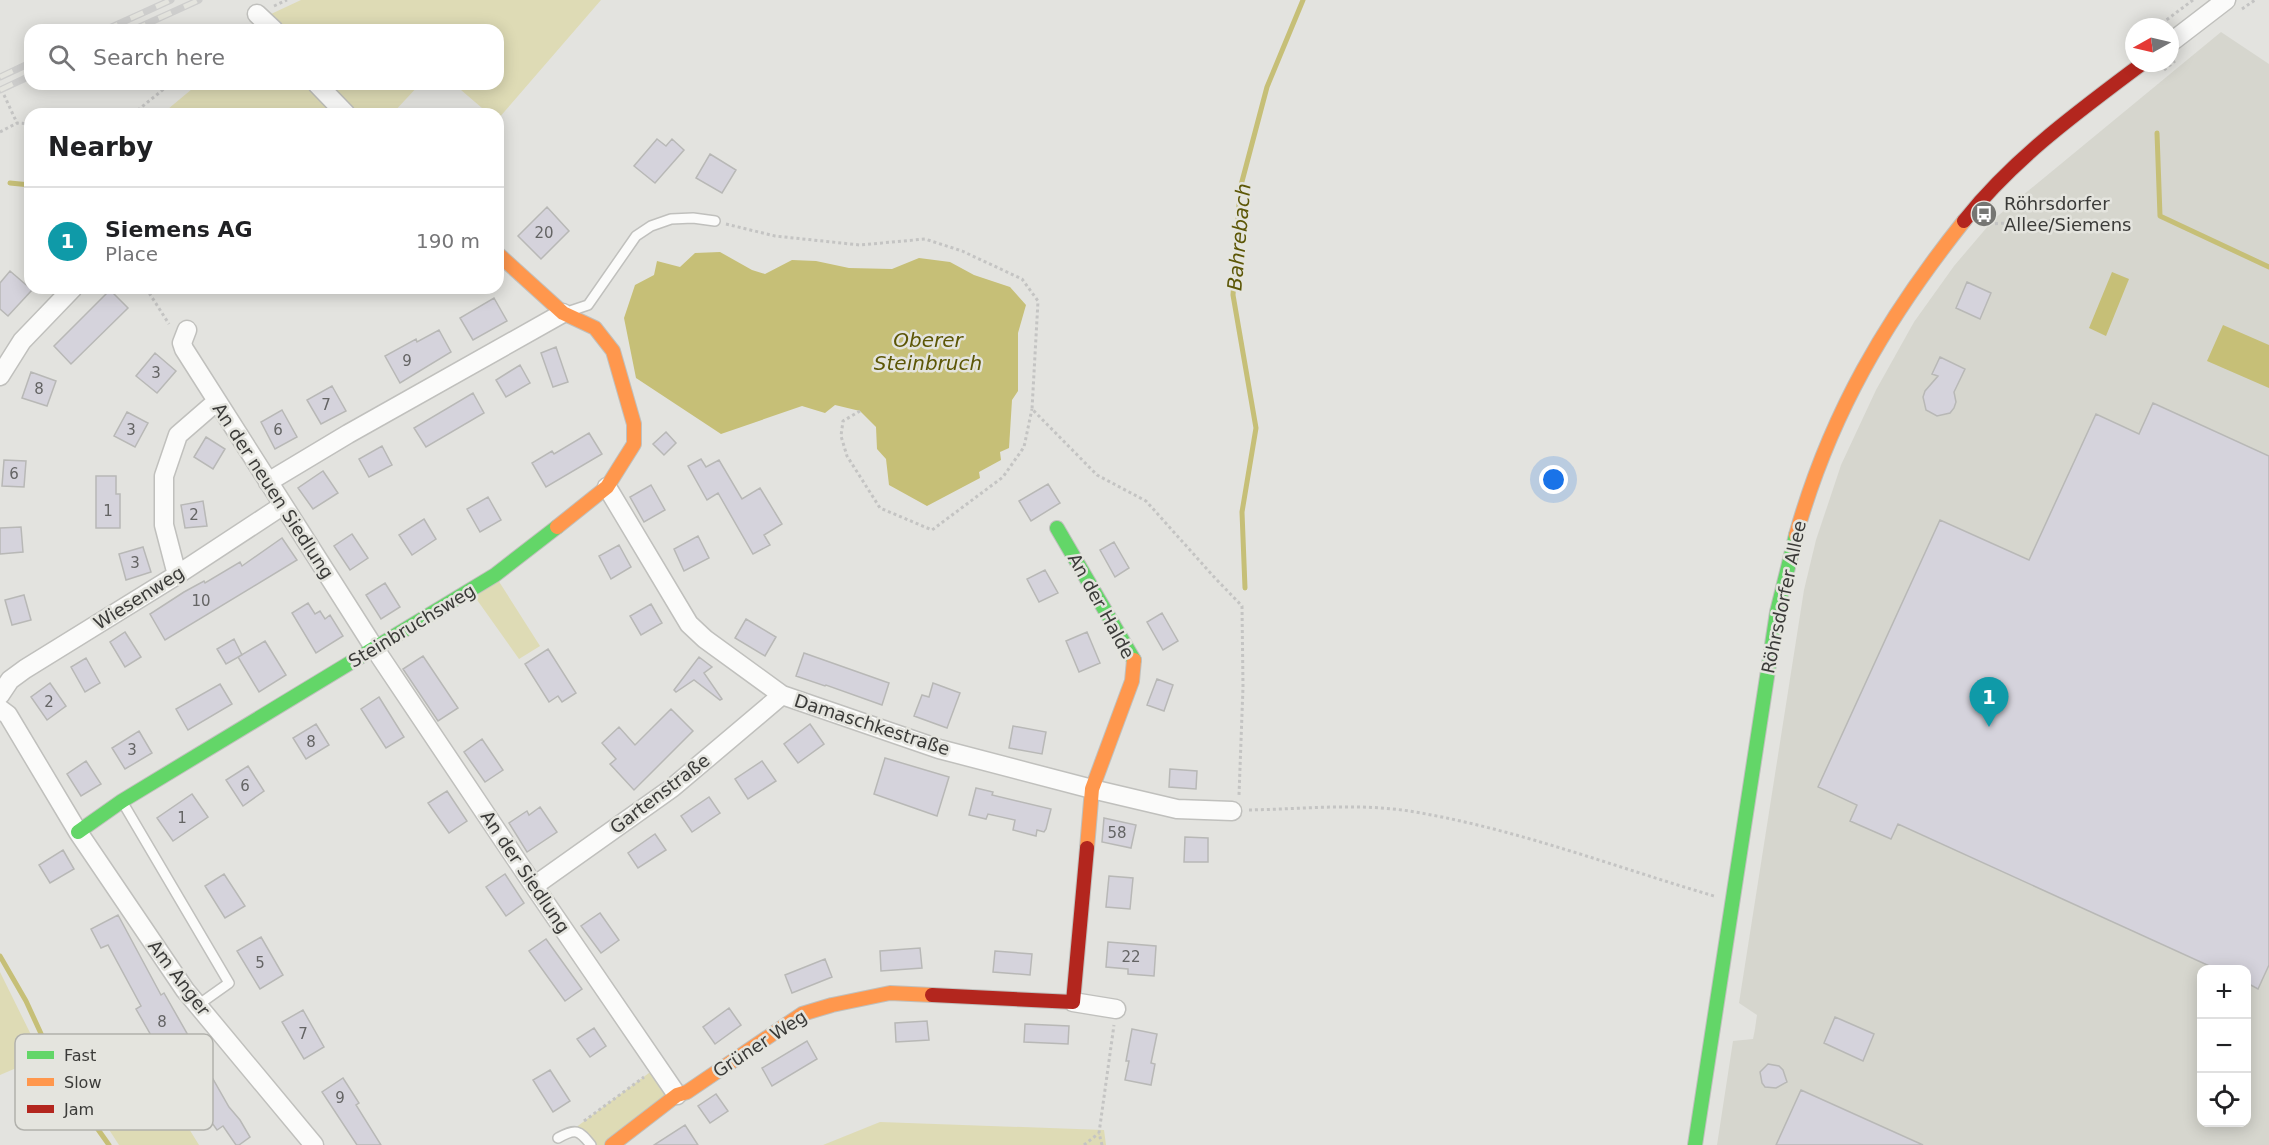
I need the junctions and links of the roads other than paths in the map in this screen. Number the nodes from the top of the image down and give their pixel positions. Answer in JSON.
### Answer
{"nodes":[{"id":1,"x":2233,"y":6,"type":"edge"},
{"id":2,"x":257,"y":14,"type":"dead end"},
{"id":3,"x":268,"y":24,"type":"edge"},
{"id":4,"x":2179,"y":47,"type":"edge"},
{"id":5,"x":2132,"y":72,"type":"edge"},
{"id":6,"x":323,"y":90,"type":"edge"},
{"id":7,"x":340,"y":108,"type":"edge"},
{"id":8,"x":715,"y":221,"type":"road end"},
{"id":9,"x":504,"y":259,"type":"edge"},
{"id":10,"x":67,"y":294,"type":"edge"},
{"id":11,"x":563,"y":313,"type":"junction"},
{"id":12,"x":184,"y":336,"type":"road end"},
{"id":13,"x":0,"y":376,"type":"edge"},
{"id":14,"x":216,"y":402,"type":"junction"},
{"id":15,"x":268,"y":482,"type":"junction"},
{"id":16,"x":607,"y":487,"type":"junction"},
{"id":17,"x":282,"y":506,"type":"junction"},
{"id":18,"x":1057,"y":528,"type":"dead end"},
{"id":19,"x":177,"y":575,"type":"junction"},
{"id":20,"x":375,"y":649,"type":"junction"},
{"id":21,"x":3,"y":682,"type":"edge"},
{"id":22,"x":782,"y":695,"type":"junction"},
{"id":23,"x":0,"y":709,"type":"edge"},
{"id":24,"x":1092,"y":789,"type":"junction"},
{"id":25,"x":122,"y":801,"type":"junction"},
{"id":26,"x":1236,"y":811,"type":"road end"},
{"id":27,"x":78,"y":832,"type":"junction"},
{"id":28,"x":534,"y":886,"type":"junction"},
{"id":29,"x":1073,"y":1002,"type":"junction"},
{"id":30,"x":198,"y":1005,"type":"junction"},
{"id":31,"x":1116,"y":1009,"type":"road end"},
{"id":32,"x":677,"y":1095,"type":"junction"},
{"id":33,"x":558,"y":1138,"type":"dead end"},
{"id":34,"x":314,"y":1145,"type":"edge"},
{"id":35,"x":591,"y":1145,"type":"edge"},
{"id":36,"x":612,"y":1145,"type":"edge"},
{"id":37,"x":1695,"y":1145,"type":"edge"}],
"edges":[{"from":1,"to":4,"type":"street"},
{"from":2,"to":3,"type":"street"},
{"from":5,"to":37,"type":"street","name":"Röhrsdorfer Allee"},
{"from":6,"to":7,"type":"street"},
{"from":8,"to":11,"type":"lane"},
{"from":9,"to":11,"type":"street","name":"Steinbruchsweg"},
{"from":10,"to":13,"type":"street"},
{"from":11,"to":15,"type":"street"},
{"from":11,"to":16,"type":"street","name":"Steinbruchsweg"},
{"from":12,"to":14,"type":"street","name":"An der neuen Siedlung"},
{"from":14,"to":15,"type":"street","name":"An der neuen Siedlung"},
{"from":14,"to":19,"type":"street"},
{"from":15,"to":17,"type":"street","name":"An der neuen Siedlung"},
{"from":16,"to":20,"type":"street","name":"Steinbruchsweg"},
{"from":16,"to":22,"type":"street","name":"Damaschkestraße"},
{"from":17,"to":19,"type":"street","name":"Wiesenweg"},
{"from":17,"to":20,"type":"street","name":"An der neuen Siedlung"},
{"from":18,"to":24,"type":"street","name":"An der Halde"},
{"from":19,"to":21,"type":"street","name":"Wiesenweg"},
{"from":20,"to":25,"type":"street","name":"Steinbruchsweg"},
{"from":20,"to":28,"type":"street","name":"An der Siedlung"},
{"from":22,"to":24,"type":"street","name":"Damaschkestraße"},
{"from":22,"to":28,"type":"street","name":"Gartenstraße"},
{"from":23,"to":27,"type":"street"},
{"from":24,"to":26,"type":"street","name":"Damaschkestraße"},
{"from":24,"to":29,"type":"street"},
{"from":25,"to":27,"type":"street","name":"Steinbruchsweg"},
{"from":25,"to":30,"type":"lane"},
{"from":27,"to":30,"type":"street","name":"Am Anger"},
{"from":28,"to":32,"type":"street","name":"An der Siedlung"},
{"from":29,"to":31,"type":"street","name":"Grüner Weg"},
{"from":29,"to":32,"type":"street","name":"Grüner Weg"},
{"from":30,"to":34,"type":"street","name":"Am Anger"},
{"from":32,"to":36,"type":"street","name":"Grüner Weg"},
{"from":33,"to":35,"type":"lane"}]}
